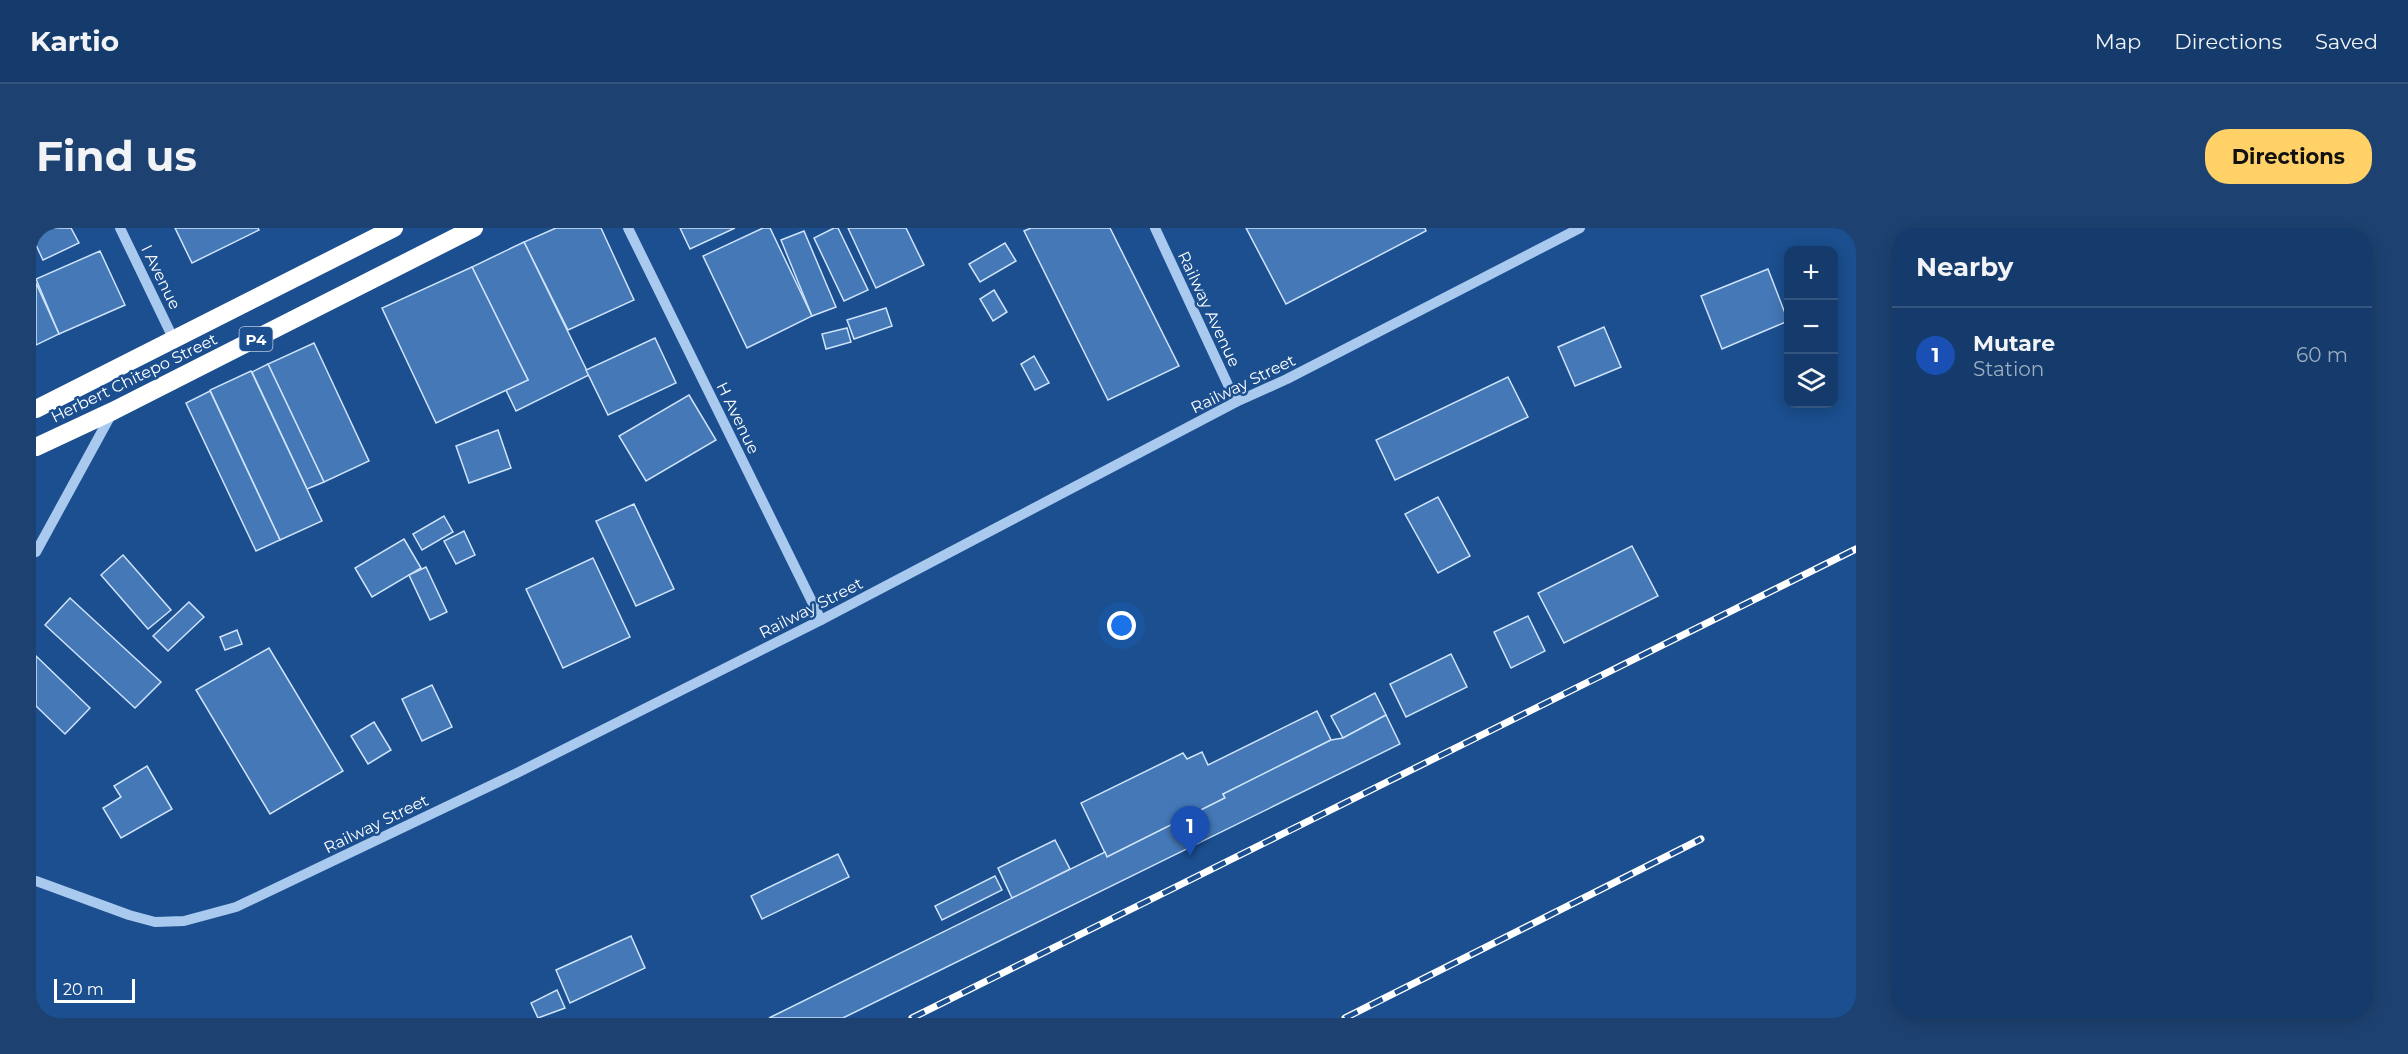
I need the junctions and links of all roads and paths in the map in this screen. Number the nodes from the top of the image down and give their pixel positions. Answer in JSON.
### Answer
{"nodes":[{"id":1,"x":120,"y":228,"type":"edge"},
{"id":2,"x":394,"y":228,"type":"edge"},
{"id":3,"x":474,"y":228,"type":"edge"},
{"id":4,"x":628,"y":228,"type":"edge"},
{"id":5,"x":1155,"y":228,"type":"edge"},
{"id":6,"x":1580,"y":228,"type":"edge"},
{"id":7,"x":174,"y":340,"type":"junction"},
{"id":8,"x":1236,"y":402,"type":"junction"},
{"id":9,"x":36,"y":409,"type":"edge"},
{"id":10,"x":113,"y":411,"type":"junction"},
{"id":11,"x":36,"y":447,"type":"edge"},
{"id":12,"x":36,"y":552,"type":"edge"},
{"id":13,"x":821,"y":620,"type":"junction"},
{"id":14,"x":36,"y":881,"type":"edge"}],
"edges":[{"from":1,"to":7,"type":"street","name":"I Avenue"},
{"from":2,"to":7,"type":"highway","name":"Herbert Chitepo Street","number":"P4"},
{"from":3,"to":10,"type":"highway","name":"Herbert Chitepo Street","number":"P4"},
{"from":4,"to":13,"type":"street","name":"H Avenue"},
{"from":5,"to":8,"type":"street","name":"Railway Avenue"},
{"from":6,"to":8,"type":"street","name":"Railway Street"},
{"from":7,"to":9,"type":"highway","name":"Herbert Chitepo Street","number":"P4"},
{"from":8,"to":13,"type":"street","name":"Railway Street"},
{"from":10,"to":11,"type":"highway","name":"Herbert Chitepo Street","number":"P4"},
{"from":10,"to":12,"type":"street"},
{"from":13,"to":14,"type":"street","name":"Railway Street"}]}
